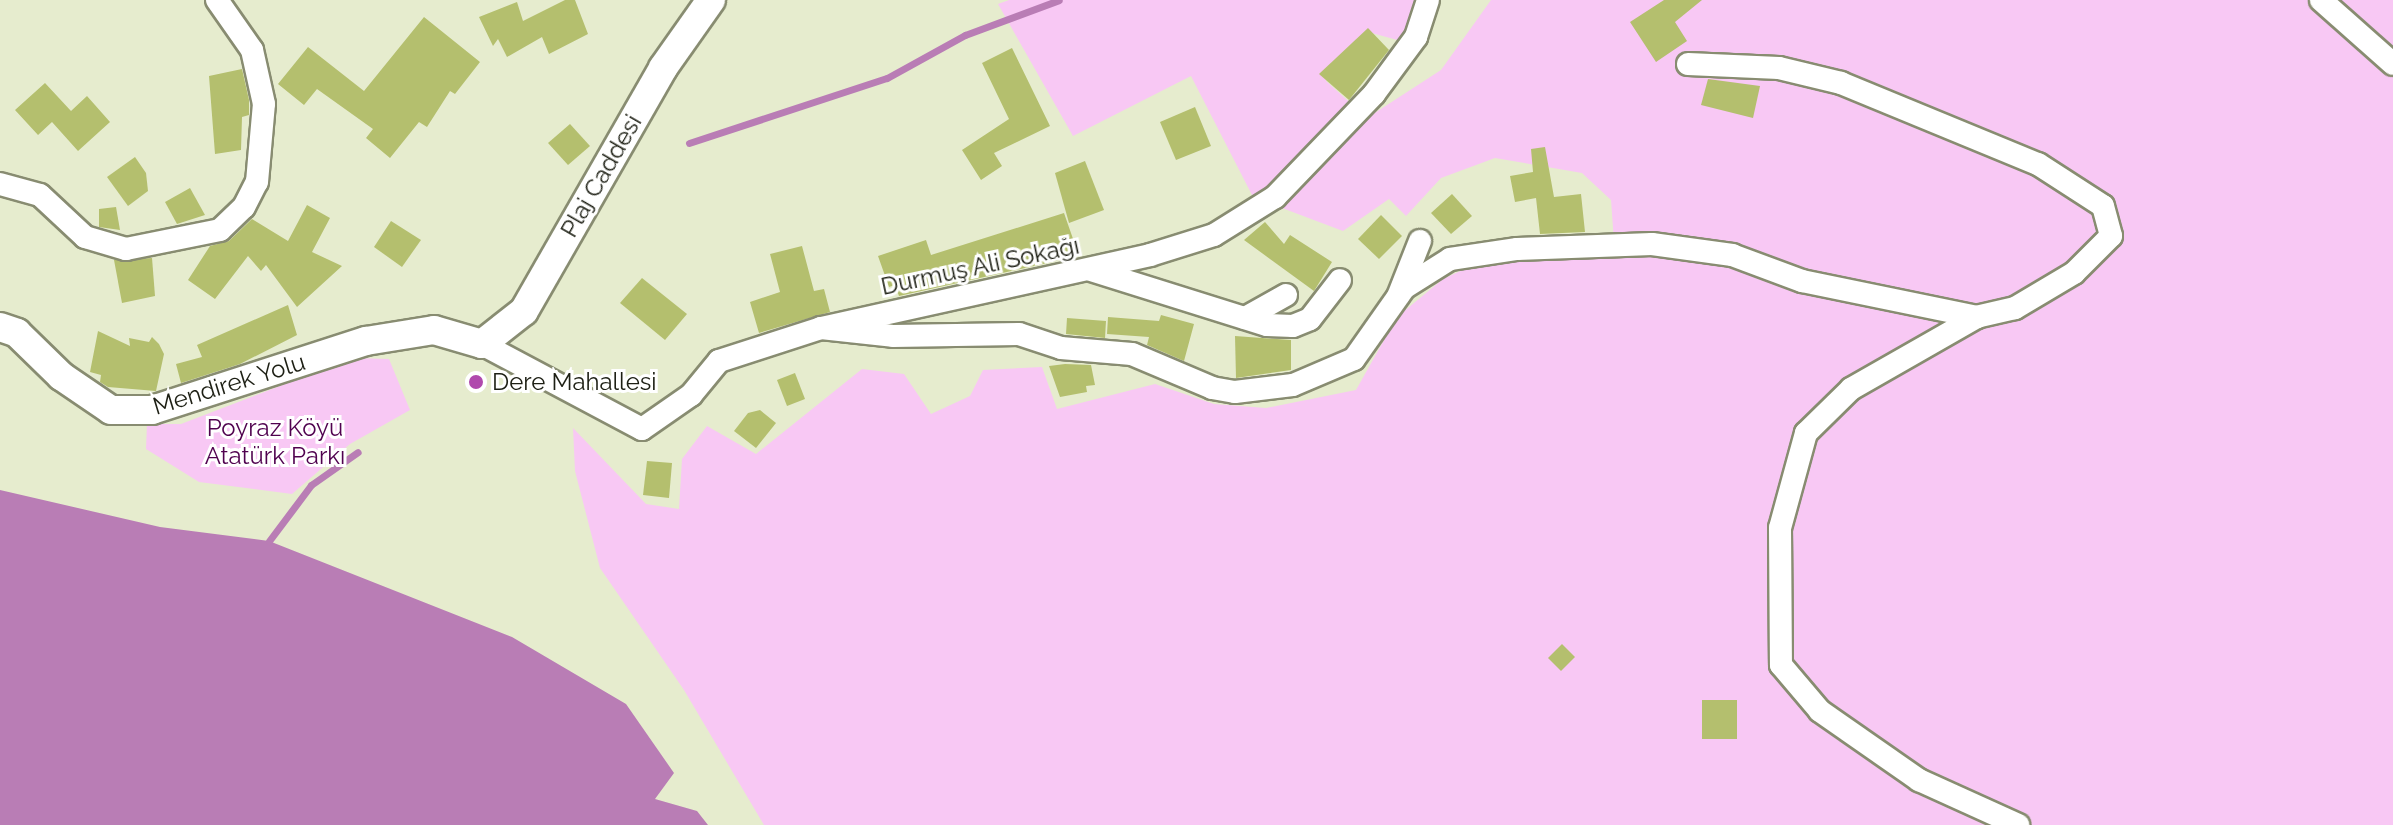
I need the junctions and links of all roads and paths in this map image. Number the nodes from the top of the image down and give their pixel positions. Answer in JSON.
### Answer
{"nodes":[{"id":1,"x":217,"y":0,"type":"edge"},
{"id":2,"x":711,"y":0,"type":"edge"},
{"id":3,"x":1428,"y":0,"type":"edge"},
{"id":4,"x":2321,"y":0,"type":"edge"},
{"id":5,"x":1688,"y":64,"type":"dead end"},
{"id":6,"x":2393,"y":64,"type":"edge"},
{"id":7,"x":0,"y":184,"type":"edge"},
{"id":8,"x":1420,"y":241,"type":"dead end"},
{"id":9,"x":1086,"y":269,"type":"junction"},
{"id":10,"x":1340,"y":280,"type":"dead end"},
{"id":11,"x":1399,"y":294,"type":"junction"},
{"id":12,"x":1286,"y":295,"type":"dead end"},
{"id":13,"x":1977,"y":317,"type":"junction"},
{"id":14,"x":1245,"y":318,"type":"junction"},
{"id":15,"x":0,"y":327,"type":"edge"},
{"id":16,"x":821,"y":328,"type":"junction"},
{"id":17,"x":482,"y":344,"type":"junction"},
{"id":18,"x":2018,"y":825,"type":"edge"}],
"edges":[{"from":1,"to":7,"type":"street"},
{"from":2,"to":17,"type":"street","name":"Plaj Caddesi"},
{"from":3,"to":9,"type":"street","name":"Durmuş Ali Sokağı"},
{"from":4,"to":6,"type":"street"},
{"from":5,"to":13,"type":"street"},
{"from":8,"to":11,"type":"street"},
{"from":9,"to":14,"type":"street"},
{"from":9,"to":16,"type":"street","name":"Durmuş Ali Sokağı"},
{"from":10,"to":14,"type":"street"},
{"from":11,"to":13,"type":"street"},
{"from":11,"to":16,"type":"street"},
{"from":12,"to":14,"type":"street"},
{"from":13,"to":18,"type":"street"},
{"from":15,"to":17,"type":"street","name":"Mendirek Yolu"},
{"from":16,"to":17,"type":"street","name":"Durmuş Ali Sokağı"}]}
